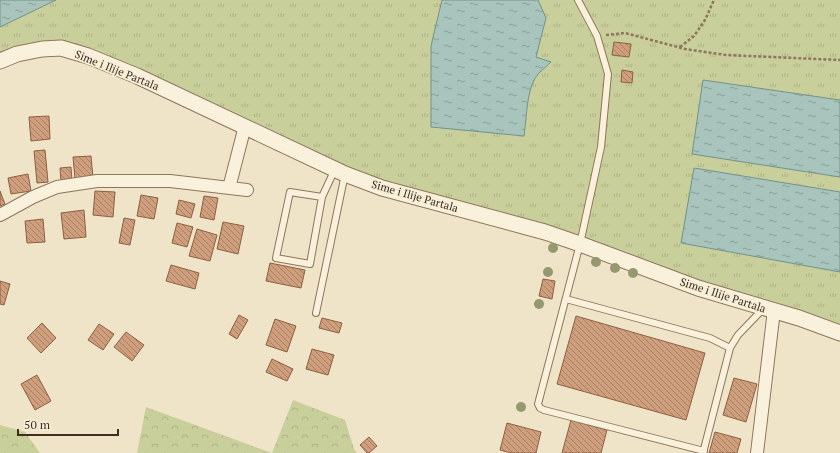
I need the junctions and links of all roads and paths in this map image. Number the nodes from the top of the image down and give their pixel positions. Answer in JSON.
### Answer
{"nodes":[{"id":1,"x":578,"y":0,"type":"edge"},
{"id":2,"x":714,"y":0,"type":"edge"},
{"id":3,"x":597,"y":36,"type":"junction"},
{"id":4,"x":679,"y":48,"type":"junction"},
{"id":5,"x":840,"y":60,"type":"edge"},
{"id":6,"x":0,"y":61,"type":"edge"},
{"id":7,"x":245,"y":126,"type":"junction"},
{"id":8,"x":340,"y":171,"type":"junction"},
{"id":9,"x":229,"y":188,"type":"junction"},
{"id":10,"x":247,"y":190,"type":"dead end"},
{"id":11,"x":322,"y":197,"type":"junction"},
{"id":12,"x":0,"y":215,"type":"edge"},
{"id":13,"x":580,"y":244,"type":"junction"},
{"id":14,"x":566,"y":299,"type":"junction"},
{"id":15,"x":769,"y":309,"type":"junction"},
{"id":16,"x":316,"y":313,"type":"dead end"},
{"id":17,"x":840,"y":333,"type":"edge"},
{"id":18,"x":730,"y":348,"type":"junction"},
{"id":19,"x":703,"y":452,"type":"edge"},
{"id":20,"x":756,"y":453,"type":"edge"}],
"edges":[{"from":1,"to":3,"type":"lane"},
{"from":2,"to":4,"type":"path"},
{"from":3,"to":4,"type":"path"},
{"from":3,"to":13,"type":"lane"},
{"from":4,"to":5,"type":"path"},
{"from":6,"to":7,"type":"street","name":"Sime i Ilije Partala"},
{"from":7,"to":8,"type":"street","name":"Sime i Ilije Partala"},
{"from":7,"to":9,"type":"street"},
{"from":8,"to":11,"type":"lane"},
{"from":8,"to":13,"type":"street","name":"Sime i Ilije Partala"},
{"from":8,"to":16,"type":"lane"},
{"from":9,"to":10,"type":"street"},
{"from":9,"to":12,"type":"street"},
{"from":11,"to":11,"type":"lane"},
{"from":13,"to":14,"type":"lane"},
{"from":13,"to":15,"type":"street","name":"Sime i Ilije Partala"},
{"from":14,"to":18,"type":"lane"},
{"from":14,"to":19,"type":"lane"},
{"from":15,"to":17,"type":"street","name":"Sime i Ilije Partala"},
{"from":15,"to":18,"type":"lane"},
{"from":15,"to":20,"type":"street"},
{"from":18,"to":19,"type":"lane"}]}
